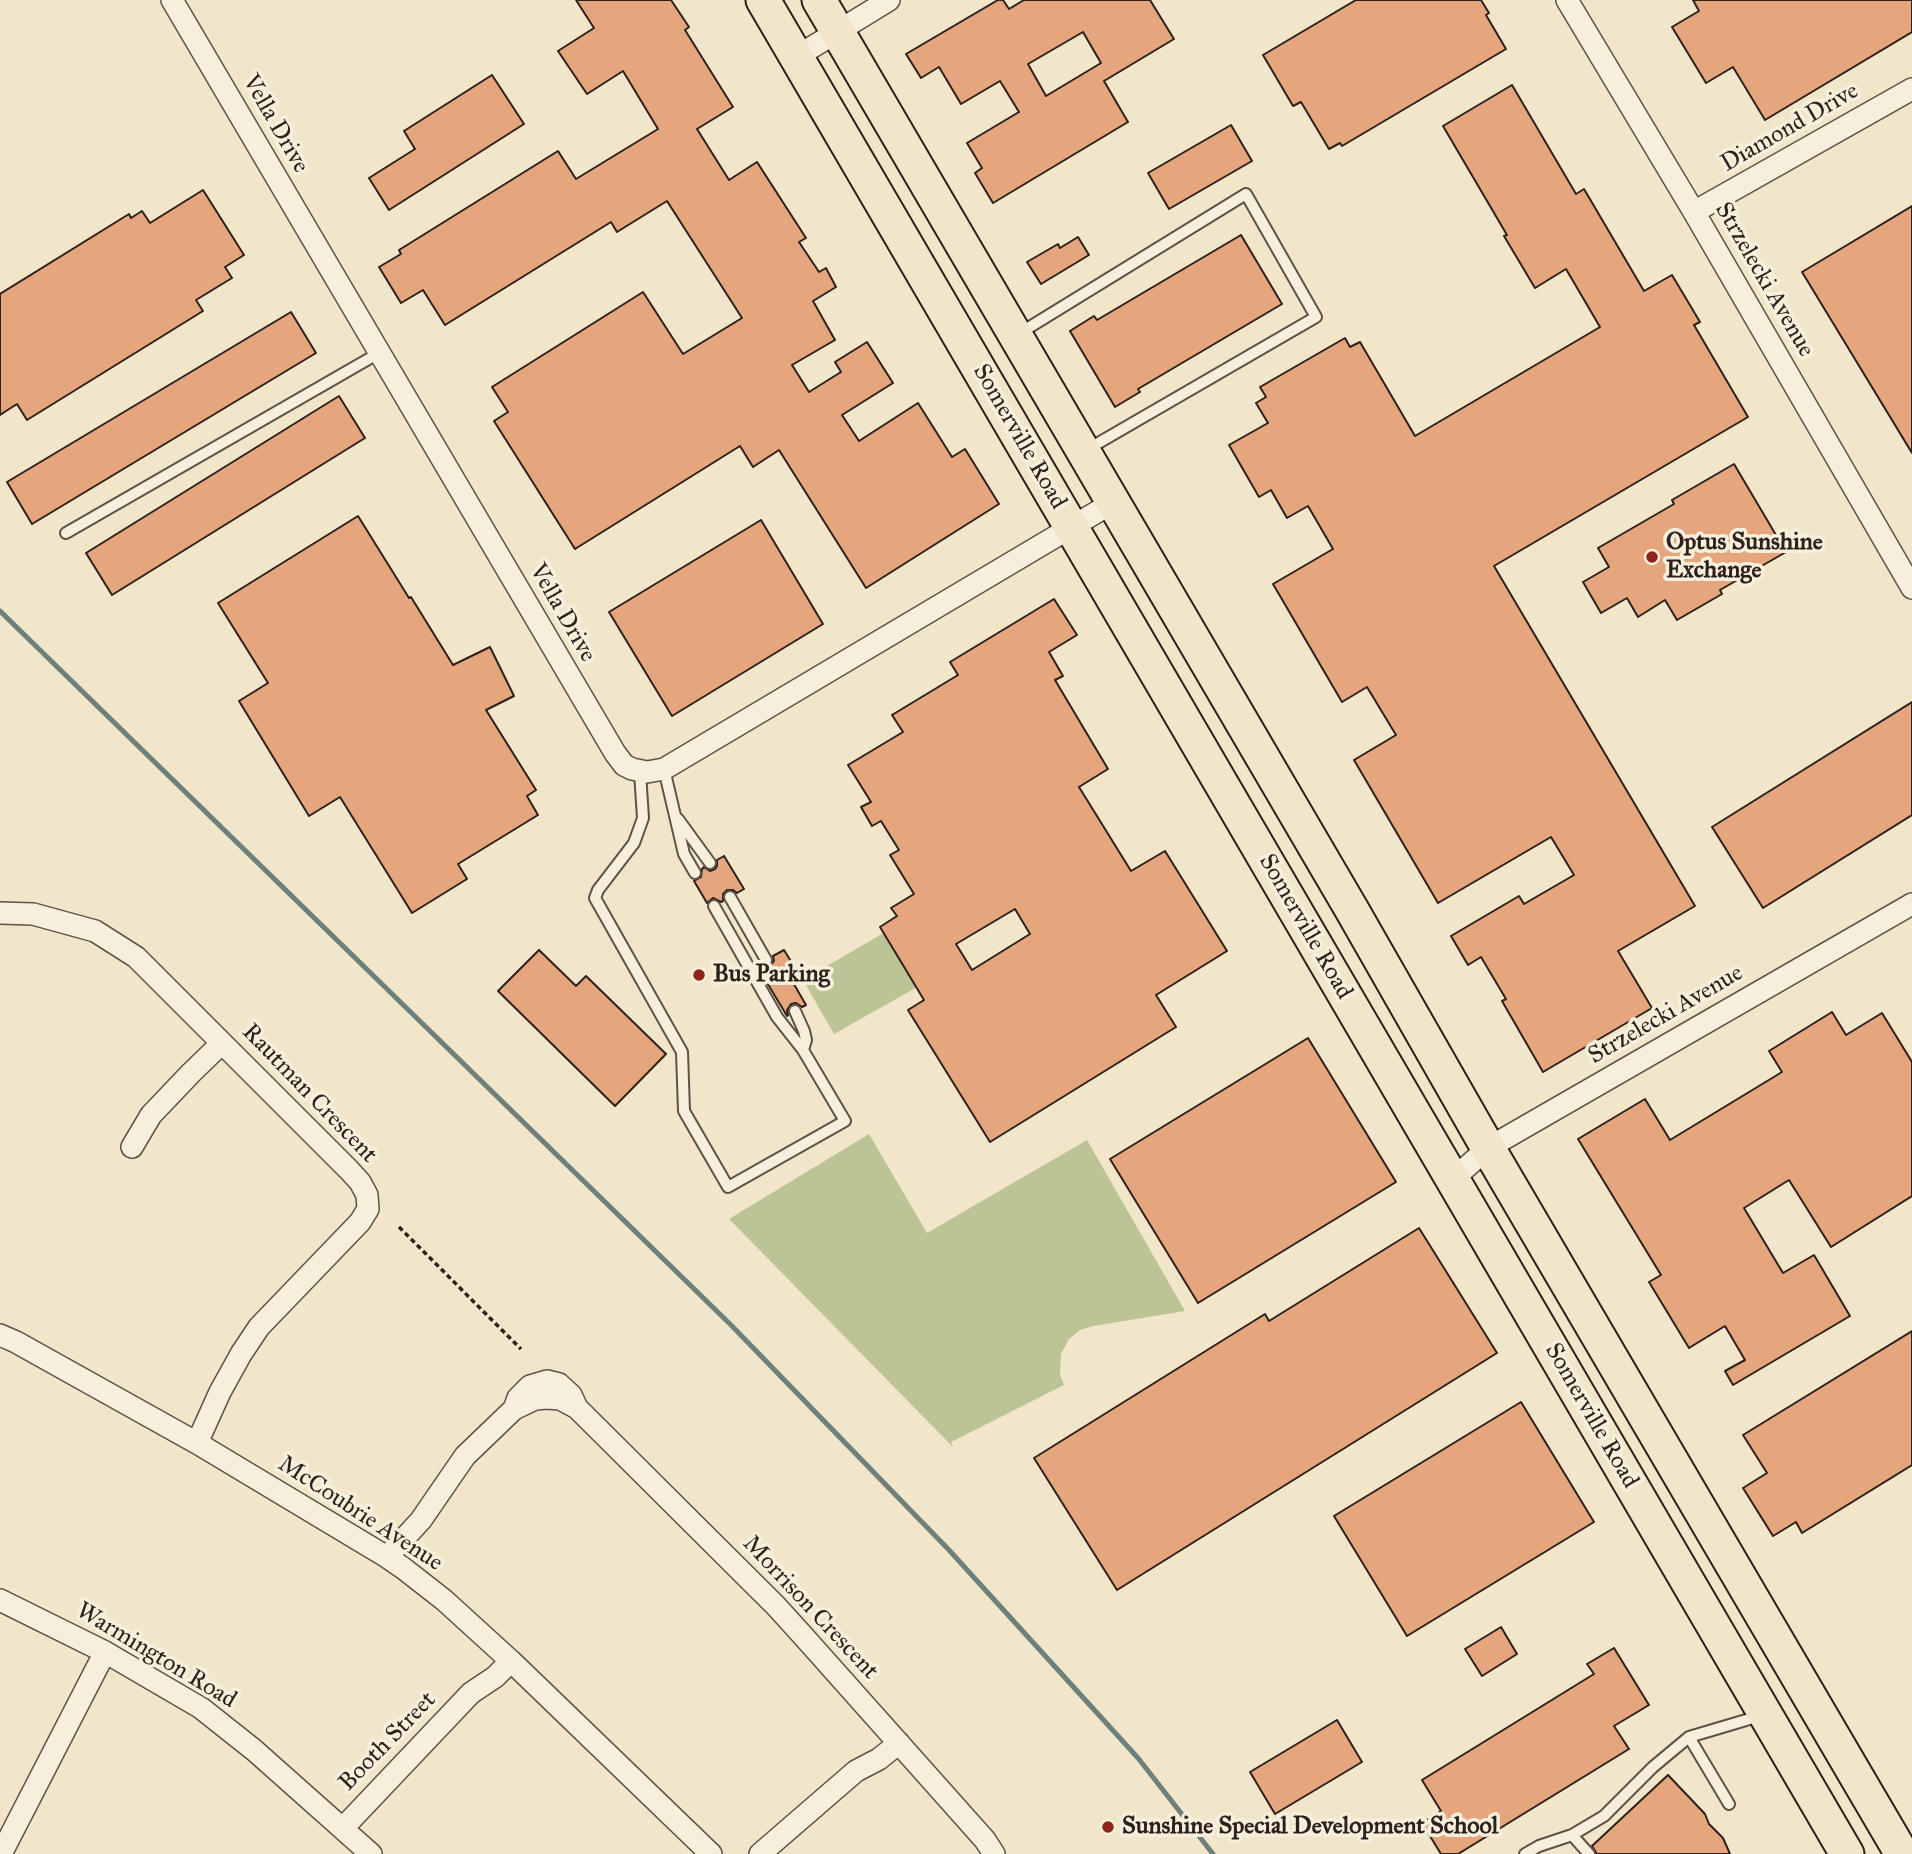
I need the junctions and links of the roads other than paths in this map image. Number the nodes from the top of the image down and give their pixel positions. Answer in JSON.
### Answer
{"nodes":[{"id":1,"x":172,"y":0,"type":"edge"},
{"id":2,"x":763,"y":0,"type":"edge"},
{"id":3,"x":819,"y":0,"type":"edge"},
{"id":4,"x":889,"y":0,"type":"edge"},
{"id":5,"x":1567,"y":0,"type":"edge"},
{"id":6,"x":837,"y":30,"type":"junction"},
{"id":7,"x":796,"y":57,"type":"junction"},
{"id":8,"x":1912,"y":89,"type":"edge"},
{"id":9,"x":1694,"y":212,"type":"junction"},
{"id":10,"x":1015,"y":337,"type":"junction"},
{"id":11,"x":379,"y":353,"type":"junction"},
{"id":12,"x":1082,"y":452,"type":"junction"},
{"id":13,"x":1112,"y":503,"type":"junction"},
{"id":14,"x":1071,"y":527,"type":"junction"},
{"id":15,"x":66,"y":533,"type":"dead end"},
{"id":16,"x":1912,"y":588,"type":"edge"},
{"id":17,"x":664,"y":769,"type":"junction"},
{"id":18,"x":640,"y":772,"type":"junction"},
{"id":19,"x":674,"y":814,"type":"junction"},
{"id":20,"x":710,"y":863,"type":"dead end"},
{"id":21,"x":695,"y":873,"type":"dead end"},
{"id":22,"x":730,"y":897,"type":"dead end"},
{"id":23,"x":1912,"y":904,"type":"edge"},
{"id":24,"x":714,"y":906,"type":"dead end"},
{"id":25,"x":0,"y":913,"type":"edge"},
{"id":26,"x":766,"y":960,"type":"dead end"},
{"id":27,"x":795,"y":1011,"type":"dead end"},
{"id":28,"x":222,"y":1043,"type":"junction"},
{"id":29,"x":803,"y":1050,"type":"junction"},
{"id":30,"x":132,"y":1147,"type":"dead end"},
{"id":31,"x":1488,"y":1148,"type":"junction"},
{"id":32,"x":1452,"y":1179,"type":"junction"},
{"id":33,"x":0,"y":1335,"type":"edge"},
{"id":34,"x":191,"y":1440,"type":"junction"},
{"id":35,"x":395,"y":1562,"type":"junction"},
{"id":36,"x":0,"y":1600,"type":"edge"},
{"id":37,"x":105,"y":1652,"type":"junction"},
{"id":38,"x":505,"y":1656,"type":"junction"},
{"id":39,"x":1765,"y":1715,"type":"junction"},
{"id":40,"x":1689,"y":1737,"type":"junction"},
{"id":41,"x":894,"y":1738,"type":"junction"},
{"id":42,"x":1729,"y":1804,"type":"dead end"},
{"id":43,"x":343,"y":1828,"type":"junction"},
{"id":44,"x":1572,"y":1835,"type":"junction"},
{"id":45,"x":1542,"y":1850,"type":"edge"},
{"id":46,"x":1,"y":1854,"type":"edge"},
{"id":47,"x":371,"y":1854,"type":"edge"},
{"id":48,"x":711,"y":1854,"type":"edge"},
{"id":49,"x":760,"y":1854,"type":"edge"},
{"id":50,"x":994,"y":1854,"type":"edge"},
{"id":51,"x":1525,"y":1854,"type":"edge"},
{"id":52,"x":1589,"y":1854,"type":"edge"},
{"id":53,"x":1847,"y":1854,"type":"edge"},
{"id":54,"x":1902,"y":1854,"type":"edge"}],
"edges":[{"from":1,"to":11,"type":"street","name":"Vella Drive"},
{"from":2,"to":7,"type":"main road","name":"Somerville Road"},
{"from":3,"to":6,"type":"main road","name":"Somerville Road"},
{"from":4,"to":6,"type":"street"},
{"from":5,"to":9,"type":"street","name":"Strzelecki Avenue"},
{"from":6,"to":7,"type":"street"},
{"from":6,"to":10,"type":"main road","name":"Somerville Road"},
{"from":7,"to":14,"type":"main road","name":"Somerville Road"},
{"from":8,"to":9,"type":"street","name":"Diamond Drive"},
{"from":9,"to":16,"type":"street","name":"Strzelecki Avenue"},
{"from":10,"to":12,"type":"main road","name":"Somerville Road"},
{"from":10,"to":12,"type":"lane"},
{"from":11,"to":15,"type":"lane"},
{"from":11,"to":18,"type":"street","name":"Vella Drive"},
{"from":12,"to":13,"type":"main road","name":"Somerville Road"},
{"from":13,"to":14,"type":"street"},
{"from":13,"to":31,"type":"main road","name":"Somerville Road"},
{"from":14,"to":17,"type":"street"},
{"from":14,"to":32,"type":"main road","name":"Somerville Road"},
{"from":17,"to":18,"type":"street"},
{"from":17,"to":19,"type":"lane"},
{"from":18,"to":29,"type":"lane"},
{"from":19,"to":20,"type":"lane"},
{"from":19,"to":21,"type":"lane"},
{"from":22,"to":26,"type":"lane"},
{"from":23,"to":31,"type":"street","name":"Strzelecki Avenue"},
{"from":24,"to":29,"type":"lane"},
{"from":25,"to":28,"type":"street","name":"Rautman Crescent"},
{"from":27,"to":29,"type":"lane"},
{"from":28,"to":30,"type":"street"},
{"from":28,"to":34,"type":"street","name":"Rautman Crescent"},
{"from":31,"to":32,"type":"street","name":"Strzelecki Avenue"},
{"from":31,"to":54,"type":"main road","name":"Somerville Road"},
{"from":32,"to":39,"type":"main road","name":"Somerville Road"},
{"from":33,"to":34,"type":"street","name":"McCoubrie Avenue"},
{"from":34,"to":35,"type":"street","name":"McCoubrie Avenue"},
{"from":35,"to":38,"type":"street","name":"McCoubrie Avenue"},
{"from":35,"to":41,"type":"street","name":"Morrison Crescent"},
{"from":36,"to":37,"type":"street","name":"Warmington Road"},
{"from":37,"to":43,"type":"street","name":"Warmington Road"},
{"from":37,"to":46,"type":"street"},
{"from":38,"to":43,"type":"street","name":"Booth Street"},
{"from":38,"to":48,"type":"street","name":"McCoubrie Avenue"},
{"from":39,"to":40,"type":"lane"},
{"from":39,"to":53,"type":"main road","name":"Somerville Road"},
{"from":40,"to":42,"type":"lane"},
{"from":40,"to":44,"type":"lane"},
{"from":41,"to":49,"type":"street"},
{"from":41,"to":50,"type":"street","name":"Morrison Crescent"},
{"from":43,"to":47,"type":"street","name":"Warmington Road"},
{"from":44,"to":45,"type":"lane"},
{"from":44,"to":52,"type":"lane"},
{"from":45,"to":51,"type":"lane"}]}
